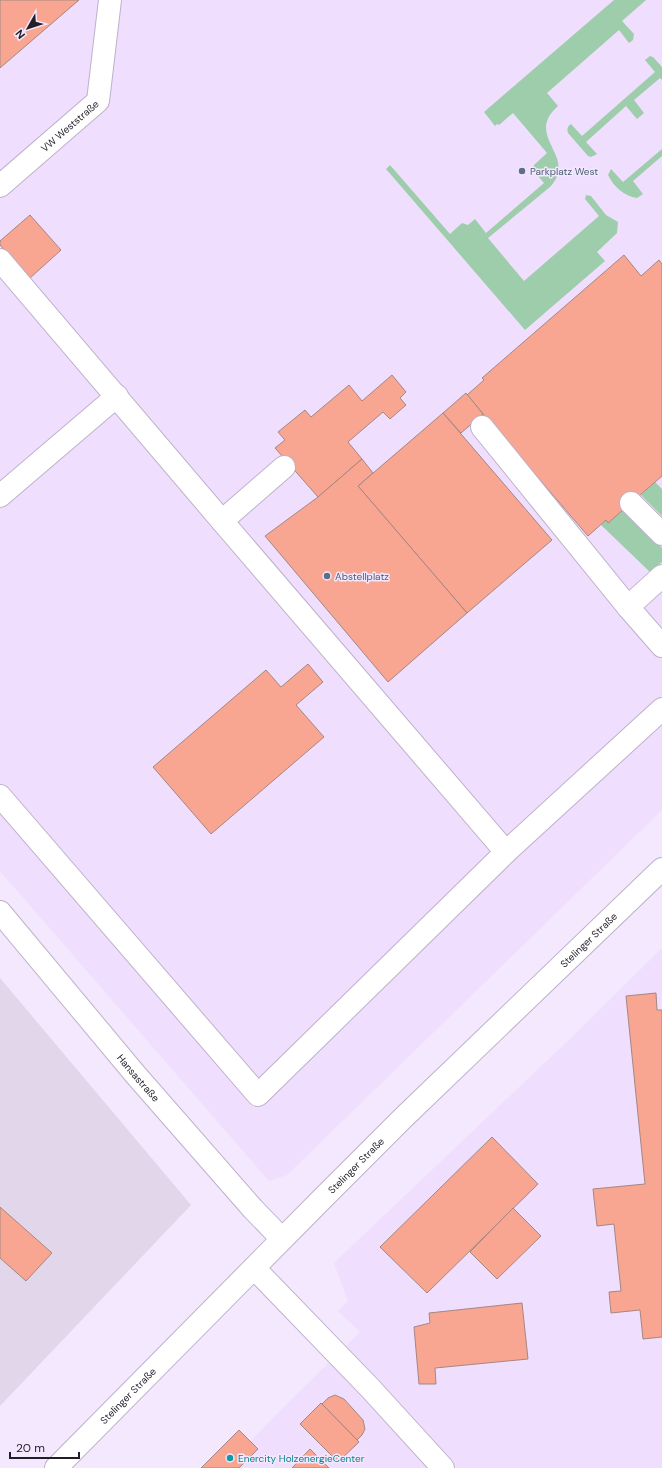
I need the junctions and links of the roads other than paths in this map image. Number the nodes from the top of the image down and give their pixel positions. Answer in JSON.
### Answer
{"nodes":[{"id":1,"x":110,"y":0,"type":"edge"},
{"id":2,"x":0,"y":186,"type":"edge"},
{"id":3,"x":0,"y":260,"type":"edge"},
{"id":4,"x":117,"y":396,"type":"junction"},
{"id":5,"x":482,"y":427,"type":"dead end"},
{"id":6,"x":284,"y":468,"type":"dead end"},
{"id":7,"x":0,"y":496,"type":"edge"},
{"id":8,"x":632,"y":503,"type":"dead end"},
{"id":9,"x":222,"y":521,"type":"junction"},
{"id":10,"x":662,"y":534,"type":"edge"},
{"id":11,"x":662,"y":576,"type":"edge"},
{"id":12,"x":628,"y":607,"type":"junction"},
{"id":13,"x":662,"y":646,"type":"edge"},
{"id":14,"x":662,"y":709,"type":"edge"},
{"id":15,"x":0,"y":796,"type":"edge"},
{"id":16,"x":506,"y":852,"type":"junction"},
{"id":17,"x":662,"y":869,"type":"edge"},
{"id":18,"x":0,"y":912,"type":"edge"},
{"id":19,"x":282,"y":1239,"type":"junction"},
{"id":20,"x":254,"y":1268,"type":"junction"},
{"id":21,"x":56,"y":1468,"type":"edge"},
{"id":22,"x":443,"y":1468,"type":"edge"}],
"edges":[{"from":1,"to":2,"type":"main road","name":"VW Weststraße"},
{"from":3,"to":4,"type":"main road"},
{"from":4,"to":7,"type":"main road"},
{"from":4,"to":9,"type":"main road"},
{"from":5,"to":12,"type":"main road"},
{"from":6,"to":9,"type":"main road"},
{"from":8,"to":10,"type":"main road"},
{"from":9,"to":16,"type":"main road"},
{"from":11,"to":12,"type":"main road"},
{"from":12,"to":13,"type":"main road"},
{"from":14,"to":16,"type":"main road"},
{"from":15,"to":16,"type":"main road"},
{"from":17,"to":19,"type":"main road","name":"Stelinger Straße"},
{"from":18,"to":19,"type":"main road","name":"Hansastraße"},
{"from":19,"to":20,"type":"main road","name":"Stelinger Straße"},
{"from":20,"to":21,"type":"main road","name":"Stelinger Straße"},
{"from":20,"to":22,"type":"main road"}]}
